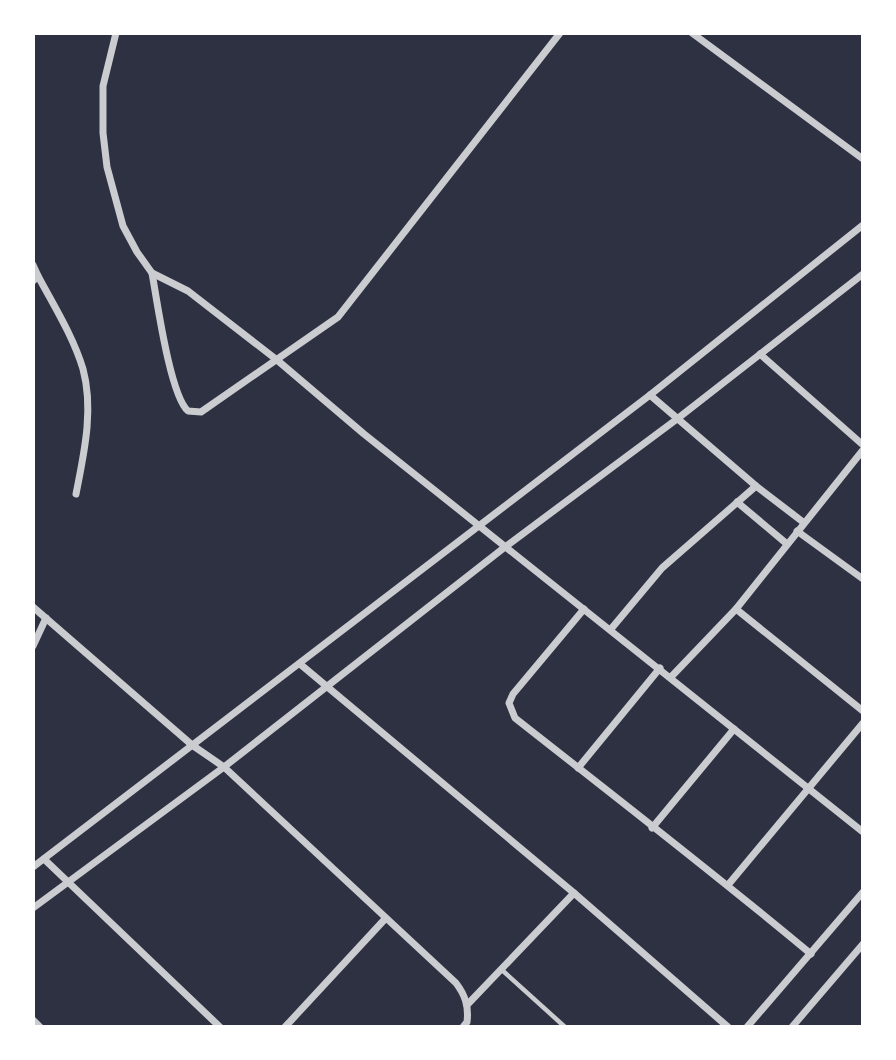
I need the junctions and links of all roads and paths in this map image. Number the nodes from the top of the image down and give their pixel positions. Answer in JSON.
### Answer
{"nodes":[{"id":1,"x":116,"y":33,"type":"edge"},
{"id":2,"x":560,"y":33,"type":"edge"},
{"id":3,"x":692,"y":33,"type":"edge"},
{"id":4,"x":863,"y":159,"type":"edge"},
{"id":5,"x":863,"y":225,"type":"edge"},
{"id":6,"x":33,"y":265,"type":"edge"},
{"id":7,"x":152,"y":273,"type":"junction"},
{"id":8,"x":863,"y":274,"type":"edge"},
{"id":9,"x":36,"y":278,"type":"edge"},
{"id":10,"x":760,"y":354,"type":"junction"},
{"id":11,"x":277,"y":360,"type":"junction"},
{"id":12,"x":650,"y":395,"type":"junction"},
{"id":13,"x":677,"y":419,"type":"junction"},
{"id":14,"x":863,"y":448,"type":"edge"},
{"id":15,"x":756,"y":486,"type":"junction"},
{"id":16,"x":76,"y":494,"type":"dead end"},
{"id":17,"x":737,"y":502,"type":"junction"},
{"id":18,"x":803,"y":522,"type":"junction"},
{"id":19,"x":479,"y":526,"type":"junction"},
{"id":20,"x":797,"y":531,"type":"junction"},
{"id":21,"x":787,"y":544,"type":"junction"},
{"id":22,"x":505,"y":547,"type":"junction"},
{"id":23,"x":863,"y":579,"type":"edge"},
{"id":24,"x":33,"y":607,"type":"edge"},
{"id":25,"x":584,"y":609,"type":"junction"},
{"id":26,"x":736,"y":609,"type":"junction"},
{"id":27,"x":46,"y":618,"type":"junction"},
{"id":28,"x":611,"y":629,"type":"junction"},
{"id":29,"x":33,"y":646,"type":"edge"},
{"id":30,"x":300,"y":664,"type":"junction"},
{"id":31,"x":660,"y":668,"type":"junction"},
{"id":32,"x":671,"y":677,"type":"junction"},
{"id":33,"x":326,"y":688,"type":"junction"},
{"id":34,"x":863,"y":711,"type":"edge"},
{"id":35,"x":863,"y":723,"type":"edge"},
{"id":36,"x":734,"y":729,"type":"junction"},
{"id":37,"x":192,"y":745,"type":"junction"},
{"id":38,"x":224,"y":767,"type":"junction"},
{"id":39,"x":578,"y":768,"type":"junction"},
{"id":40,"x":810,"y":788,"type":"junction"},
{"id":41,"x":652,"y":828,"type":"junction"},
{"id":42,"x":863,"y":832,"type":"edge"},
{"id":43,"x":44,"y":859,"type":"junction"},
{"id":44,"x":33,"y":867,"type":"edge"},
{"id":45,"x":67,"y":881,"type":"junction"},
{"id":46,"x":728,"y":885,"type":"junction"},
{"id":47,"x":863,"y":892,"type":"edge"},
{"id":48,"x":574,"y":893,"type":"junction"},
{"id":49,"x":33,"y":908,"type":"edge"},
{"id":50,"x":385,"y":919,"type":"junction"},
{"id":51,"x":863,"y":944,"type":"edge"},
{"id":52,"x":811,"y":954,"type":"junction"},
{"id":53,"x":501,"y":969,"type":"junction"},
{"id":54,"x":467,"y":1005,"type":"junction"},
{"id":55,"x":33,"y":1020,"type":"edge"},
{"id":56,"x":40,"y":1027,"type":"edge"},
{"id":57,"x":220,"y":1027,"type":"edge"},
{"id":58,"x":285,"y":1027,"type":"edge"},
{"id":59,"x":463,"y":1027,"type":"edge"},
{"id":60,"x":565,"y":1027,"type":"edge"},
{"id":61,"x":728,"y":1027,"type":"edge"},
{"id":62,"x":747,"y":1027,"type":"edge"},
{"id":63,"x":792,"y":1027,"type":"edge"}],
"edges":[{"from":1,"to":7,"type":"street"},
{"from":2,"to":11,"type":"street"},
{"from":3,"to":4,"type":"street"},
{"from":5,"to":12,"type":"street"},
{"from":6,"to":9,"type":"street"},
{"from":7,"to":11,"type":"street"},
{"from":7,"to":11,"type":"street"},
{"from":8,"to":10,"type":"street"},
{"from":9,"to":16,"type":"street"},
{"from":10,"to":13,"type":"street"},
{"from":10,"to":14,"type":"street"},
{"from":11,"to":19,"type":"street"},
{"from":12,"to":13,"type":"street"},
{"from":12,"to":19,"type":"street"},
{"from":13,"to":15,"type":"street"},
{"from":13,"to":22,"type":"street"},
{"from":14,"to":18,"type":"street"},
{"from":15,"to":17,"type":"street"},
{"from":15,"to":18,"type":"street"},
{"from":17,"to":21,"type":"street"},
{"from":17,"to":28,"type":"street"},
{"from":18,"to":20,"type":"street"},
{"from":19,"to":22,"type":"street"},
{"from":19,"to":30,"type":"street"},
{"from":20,"to":21,"type":"street"},
{"from":20,"to":23,"type":"street"},
{"from":21,"to":26,"type":"street"},
{"from":22,"to":25,"type":"street"},
{"from":22,"to":33,"type":"street"},
{"from":24,"to":27,"type":"street"},
{"from":25,"to":28,"type":"street"},
{"from":25,"to":39,"type":"street"},
{"from":26,"to":32,"type":"street"},
{"from":26,"to":34,"type":"street"},
{"from":27,"to":29,"type":"street"},
{"from":27,"to":37,"type":"street"},
{"from":28,"to":31,"type":"street"},
{"from":30,"to":33,"type":"street"},
{"from":30,"to":37,"type":"street"},
{"from":31,"to":32,"type":"street"},
{"from":31,"to":39,"type":"street"},
{"from":32,"to":36,"type":"street"},
{"from":33,"to":38,"type":"street"},
{"from":33,"to":48,"type":"street"},
{"from":35,"to":40,"type":"street"},
{"from":36,"to":40,"type":"street"},
{"from":36,"to":41,"type":"street"},
{"from":37,"to":38,"type":"street"},
{"from":37,"to":43,"type":"street"},
{"from":38,"to":45,"type":"street"},
{"from":38,"to":50,"type":"street"},
{"from":39,"to":41,"type":"street"},
{"from":40,"to":42,"type":"street"},
{"from":40,"to":46,"type":"street"},
{"from":41,"to":46,"type":"street"},
{"from":43,"to":44,"type":"street"},
{"from":43,"to":45,"type":"street"},
{"from":45,"to":49,"type":"street"},
{"from":45,"to":57,"type":"street"},
{"from":46,"to":52,"type":"street"},
{"from":47,"to":52,"type":"street"},
{"from":48,"to":53,"type":"street"},
{"from":48,"to":61,"type":"street"},
{"from":50,"to":54,"type":"street"},
{"from":50,"to":58,"type":"street"},
{"from":51,"to":63,"type":"street"},
{"from":52,"to":62,"type":"street"},
{"from":53,"to":54,"type":"street"},
{"from":53,"to":60,"type":"lane"},
{"from":54,"to":59,"type":"street"},
{"from":55,"to":56,"type":"street"}]}
